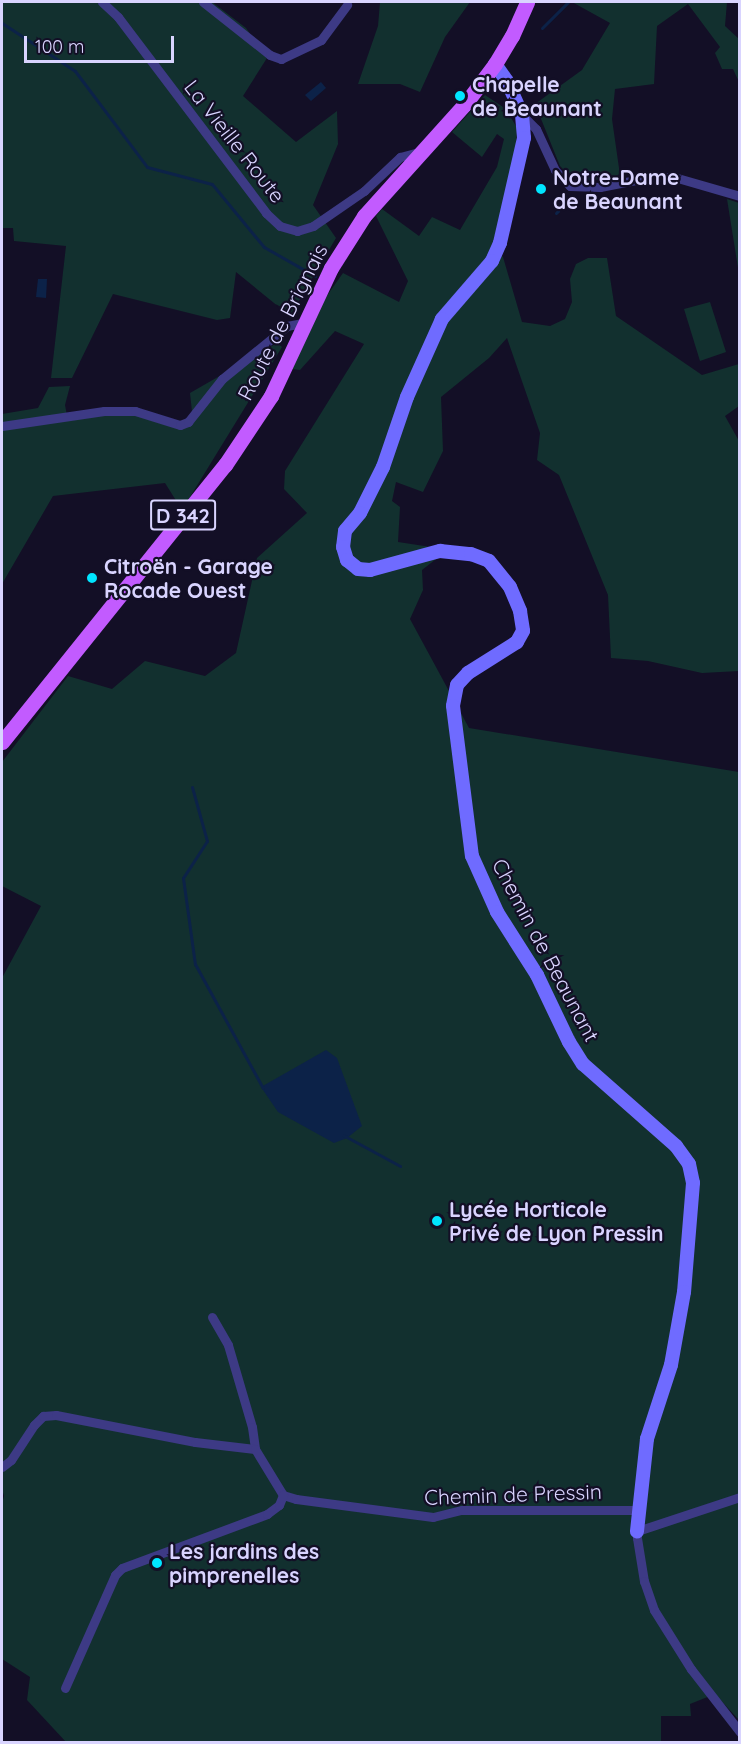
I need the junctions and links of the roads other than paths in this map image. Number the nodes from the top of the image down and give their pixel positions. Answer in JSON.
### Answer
{"nodes":[{"id":1,"x":102,"y":2,"type":"edge"},
{"id":2,"x":204,"y":2,"type":"edge"},
{"id":3,"x":527,"y":2,"type":"edge"},
{"id":4,"x":347,"y":5,"type":"dead end"},
{"id":5,"x":495,"y":64,"type":"junction"},
{"id":6,"x":522,"y":116,"type":"junction"},
{"id":7,"x":423,"y":151,"type":"junction"},
{"id":8,"x":740,"y":196,"type":"edge"},
{"id":9,"x":303,"y":323,"type":"junction"},
{"id":10,"x":2,"y":426,"type":"edge"},
{"id":11,"x":2,"y":742,"type":"edge"},
{"id":12,"x":212,"y":1317,"type":"dead end"},
{"id":13,"x":255,"y":1449,"type":"junction"},
{"id":14,"x":2,"y":1467,"type":"edge"},
{"id":15,"x":283,"y":1495,"type":"junction"},
{"id":16,"x":740,"y":1497,"type":"edge"},
{"id":17,"x":638,"y":1510,"type":"junction"},
{"id":18,"x":637,"y":1531,"type":"junction"},
{"id":19,"x":65,"y":1688,"type":"dead end"},
{"id":20,"x":740,"y":1732,"type":"edge"}],
"edges":[{"from":1,"to":7,"type":"street","name":"La Vieille Route"},
{"from":2,"to":4,"type":"street"},
{"from":3,"to":5,"type":"main road","number":"D 342"},
{"from":5,"to":6,"type":"street","name":"Chemin de Beaunant"},
{"from":5,"to":7,"type":"main road","number":"D 342"},
{"from":6,"to":8,"type":"street"},
{"from":6,"to":17,"type":"street","name":"Chemin de Beaunant"},
{"from":7,"to":9,"type":"main road","name":"Route de Brignais","number":"D 342"},
{"from":9,"to":10,"type":"street"},
{"from":9,"to":11,"type":"main road","name":"Route de Brignais","number":"D 342"},
{"from":12,"to":13,"type":"street"},
{"from":13,"to":14,"type":"street"},
{"from":13,"to":15,"type":"street"},
{"from":15,"to":17,"type":"street","name":"Chemin de Pressin"},
{"from":15,"to":19,"type":"street"},
{"from":16,"to":18,"type":"street"},
{"from":17,"to":18,"type":"street","name":"Chemin de Beaunant"},
{"from":18,"to":20,"type":"street","name":"Chemin de Beaunant"}]}
